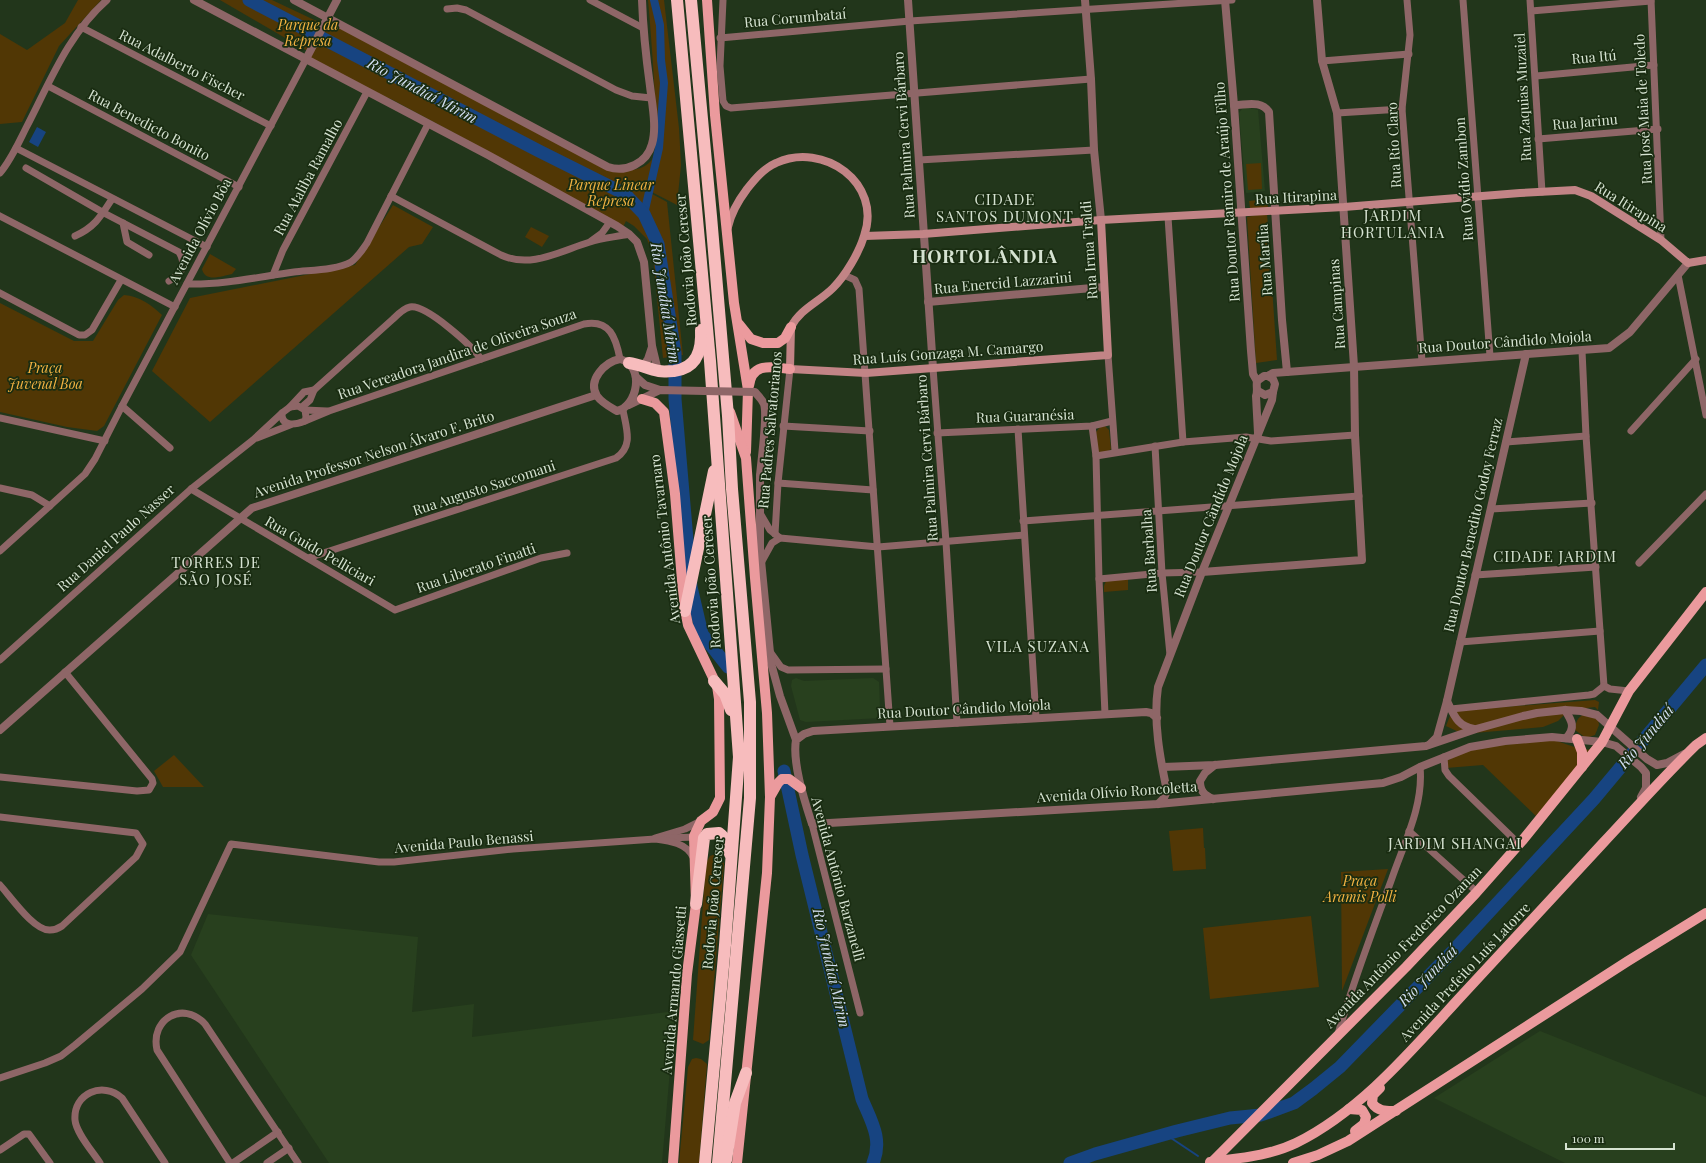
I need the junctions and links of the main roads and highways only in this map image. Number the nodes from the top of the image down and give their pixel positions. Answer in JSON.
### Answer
{"nodes":[{"id":1,"x":672,"y":0,"type":"edge"},
{"id":2,"x":677,"y":0,"type":"edge"},
{"id":3,"x":691,"y":0,"type":"edge"},
{"id":4,"x":707,"y":0,"type":"edge"},
{"id":5,"x":680,"y":34,"type":"junction"},
{"id":6,"x":1101,"y":220,"type":"junction"},
{"id":7,"x":727,"y":232,"type":"junction"},
{"id":8,"x":865,"y":236,"type":"junction"},
{"id":9,"x":699,"y":237,"type":"junction"},
{"id":10,"x":1706,"y":260,"type":"edge"},
{"id":11,"x":738,"y":322,"type":"junction"},
{"id":12,"x":791,"y":327,"type":"junction"},
{"id":13,"x":1108,"y":355,"type":"joint"},
{"id":14,"x":624,"y":361,"type":"road end"},
{"id":15,"x":790,"y":369,"type":"junction"},
{"id":16,"x":748,"y":390,"type":"junction"},
{"id":17,"x":642,"y":399,"type":"road end"},
{"id":18,"x":726,"y":399,"type":"junction"},
{"id":19,"x":718,"y":456,"type":"junction"},
{"id":20,"x":746,"y":458,"type":"junction"},
{"id":21,"x":1706,"y":592,"type":"edge"},
{"id":22,"x":686,"y":606,"type":"junction"},
{"id":23,"x":714,"y":681,"type":"junction"},
{"id":24,"x":1706,"y":738,"type":"edge"},
{"id":25,"x":1576,"y":740,"type":"road end"},
{"id":26,"x":739,"y":757,"type":"junction"},
{"id":27,"x":1582,"y":766,"type":"junction"},
{"id":28,"x":798,"y":785,"type":"road end"},
{"id":29,"x":772,"y":794,"type":"junction"},
{"id":30,"x":701,"y":821,"type":"joint"},
{"id":31,"x":699,"y":837,"type":"junction"},
{"id":32,"x":730,"y":884,"type":"junction"},
{"id":33,"x":696,"y":904,"type":"junction"},
{"id":34,"x":1706,"y":914,"type":"edge"},
{"id":35,"x":1423,"y":1038,"type":"junction"},
{"id":36,"x":746,"y":1073,"type":"junction"},
{"id":37,"x":1349,"y":1109,"type":"junction"},
{"id":38,"x":1396,"y":1111,"type":"junction"},
{"id":39,"x":1209,"y":1162,"type":"edge"},
{"id":40,"x":1297,"y":1162,"type":"edge"},
{"id":41,"x":673,"y":1163,"type":"edge"},
{"id":42,"x":705,"y":1163,"type":"edge"},
{"id":43,"x":718,"y":1163,"type":"edge"},
{"id":44,"x":725,"y":1163,"type":"edge"},
{"id":45,"x":737,"y":1163,"type":"edge"}],
"edges":[{"from":1,"to":5,"type":"highway"},
{"from":2,"to":5,"type":"highway","name":"Rodovia João Cereser"},
{"from":3,"to":18,"type":"highway","name":"Rodovia João Cereser"},
{"from":4,"to":7,"type":"main road"},
{"from":5,"to":9,"type":"highway","name":"Rodovia João Cereser"},
{"from":6,"to":8,"type":"main road","name":"Rua Itirapina"},
{"from":6,"to":10,"type":"main road","name":"Rua Itirapina"},
{"from":6,"to":13,"type":"main road","name":"Rua Irma Traldi"},
{"from":7,"to":8,"type":"main road"},
{"from":7,"to":11,"type":"main road"},
{"from":8,"to":12,"type":"main road"},
{"from":9,"to":14,"type":"highway"},
{"from":9,"to":19,"type":"highway","name":"Rodovia João Cereser"},
{"from":11,"to":12,"type":"main road"},
{"from":11,"to":16,"type":"main road"},
{"from":12,"to":15,"type":"main road","name":"Rua Padres Salvatorianos"},
{"from":13,"to":15,"type":"main road","name":"Rua Luís Gonzaga M. Camargo"},
{"from":15,"to":16,"type":"main road"},
{"from":16,"to":20,"type":"main road"},
{"from":17,"to":22,"type":"main road","name":"Avenida Antônio Tavarnaro"},
{"from":18,"to":20,"type":"main road"},
{"from":18,"to":43,"type":"highway","name":"Rodovia João Cereser"},
{"from":19,"to":22,"type":"highway"},
{"from":19,"to":26,"type":"highway","name":"Rodovia João Cereser"},
{"from":20,"to":29,"type":"main road"},
{"from":21,"to":27,"type":"main road","name":"Avenida Antônio Frederico Ozanan"},
{"from":22,"to":23,"type":"main road","name":"Avenida Antônio Tavarnaro"},
{"from":23,"to":26,"type":"highway"},
{"from":23,"to":30,"type":"main road","name":"Avenida Antônio Tavarnaro"},
{"from":24,"to":35,"type":"main road","name":"Avenida Prefeito Luís Latorre"},
{"from":25,"to":27,"type":"main road"},
{"from":26,"to":32,"type":"highway","name":"Rodovia João Cereser"},
{"from":27,"to":39,"type":"main road","name":"Avenida Antônio Frederico Ozanan"},
{"from":28,"to":29,"type":"main road"},
{"from":29,"to":36,"type":"main road"},
{"from":30,"to":31,"type":"main road","name":"Avenida Armando Giassetti"},
{"from":31,"to":32,"type":"highway"},
{"from":31,"to":33,"type":"highway"},
{"from":31,"to":33,"type":"main road","name":"Avenida Armando Giassetti"},
{"from":32,"to":42,"type":"highway","name":"Rodovia João Cereser"},
{"from":33,"to":41,"type":"main road","name":"Avenida Armando Giassetti"},
{"from":34,"to":38,"type":"main road"},
{"from":35,"to":37,"type":"main road","name":"Avenida Prefeito Luís Latorre"},
{"from":35,"to":38,"type":"main road"},
{"from":36,"to":44,"type":"highway"},
{"from":36,"to":45,"type":"main road"},
{"from":37,"to":39,"type":"main road","name":"Avenida Prefeito Luís Latorre"},
{"from":37,"to":40,"type":"main road"},
{"from":38,"to":40,"type":"main road"}]}
